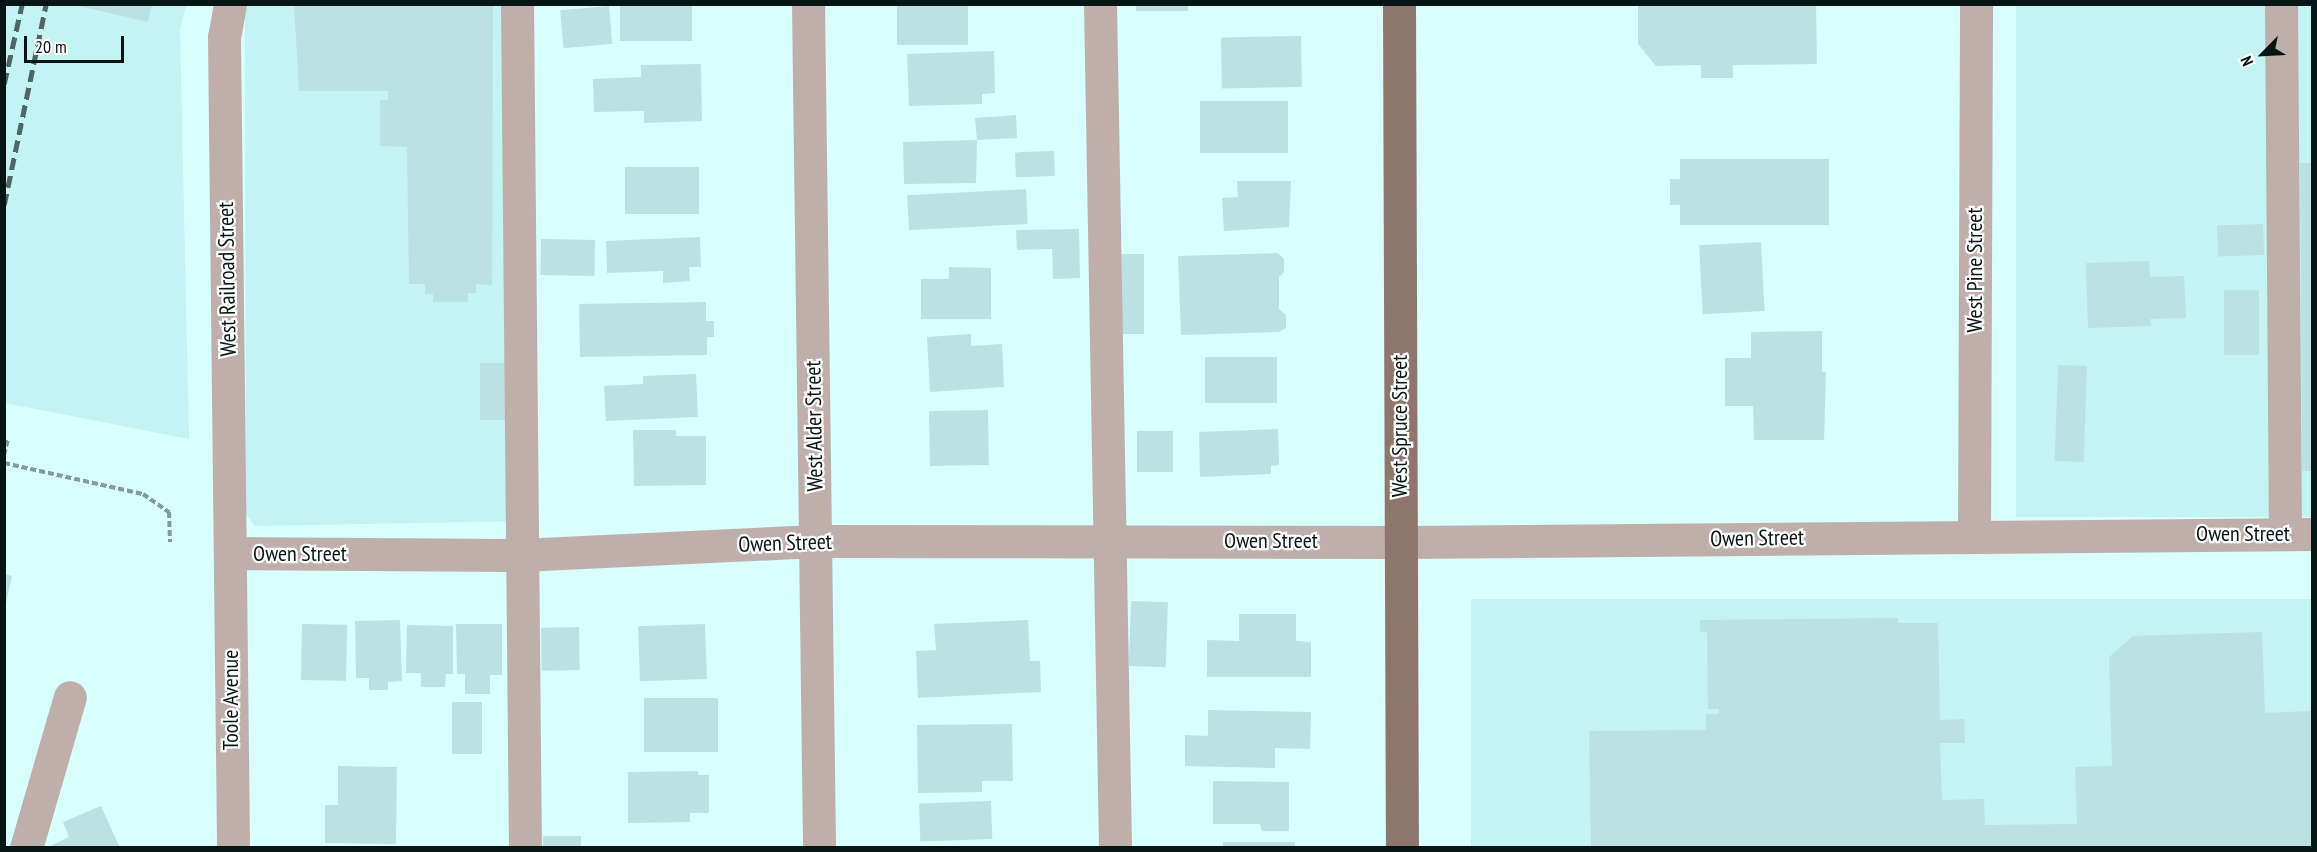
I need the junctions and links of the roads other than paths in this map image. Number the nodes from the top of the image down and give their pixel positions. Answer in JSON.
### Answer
{"nodes":[{"id":1,"x":230,"y":4,"type":"edge"},
{"id":2,"x":517,"y":4,"type":"edge"},
{"id":3,"x":808,"y":4,"type":"edge"},
{"id":4,"x":1100,"y":4,"type":"edge"},
{"id":5,"x":1399,"y":4,"type":"edge"},
{"id":6,"x":1976,"y":4,"type":"edge"},
{"id":7,"x":2280,"y":4,"type":"edge"},
{"id":8,"x":2299,"y":534,"type":"edge"},
{"id":9,"x":1974,"y":536,"type":"junction"},
{"id":10,"x":816,"y":541,"type":"junction"},
{"id":11,"x":1109,"y":541,"type":"junction"},
{"id":12,"x":1401,"y":542,"type":"junction"},
{"id":13,"x":231,"y":553,"type":"junction"},
{"id":14,"x":520,"y":555,"type":"junction"},
{"id":15,"x":70,"y":697,"type":"dead end"},
{"id":16,"x":26,"y":848,"type":"edge"},
{"id":17,"x":233,"y":848,"type":"edge"},
{"id":18,"x":525,"y":848,"type":"edge"},
{"id":19,"x":819,"y":848,"type":"edge"},
{"id":20,"x":1115,"y":848,"type":"edge"},
{"id":21,"x":1402,"y":848,"type":"edge"}],
"edges":[{"from":1,"to":13,"type":"street","name":"West Railroad Street"},
{"from":2,"to":14,"type":"street"},
{"from":3,"to":10,"type":"street","name":"West Alder Street"},
{"from":4,"to":11,"type":"street"},
{"from":5,"to":12,"type":"main road","name":"West Spruce Street"},
{"from":6,"to":9,"type":"street","name":"West Pine Street"},
{"from":7,"to":8,"type":"street"},
{"from":8,"to":9,"type":"street","name":"Owen Street"},
{"from":9,"to":12,"type":"street","name":"Owen Street"},
{"from":10,"to":11,"type":"street","name":"Owen Street"},
{"from":10,"to":14,"type":"street","name":"Owen Street"},
{"from":10,"to":19,"type":"street","name":"West Alder Street"},
{"from":11,"to":12,"type":"street","name":"Owen Street"},
{"from":11,"to":20,"type":"street"},
{"from":12,"to":21,"type":"main road","name":"West Spruce Street"},
{"from":13,"to":14,"type":"street","name":"Owen Street"},
{"from":13,"to":17,"type":"street","name":"Toole Avenue"},
{"from":14,"to":18,"type":"street"},
{"from":15,"to":16,"type":"street"}]}
